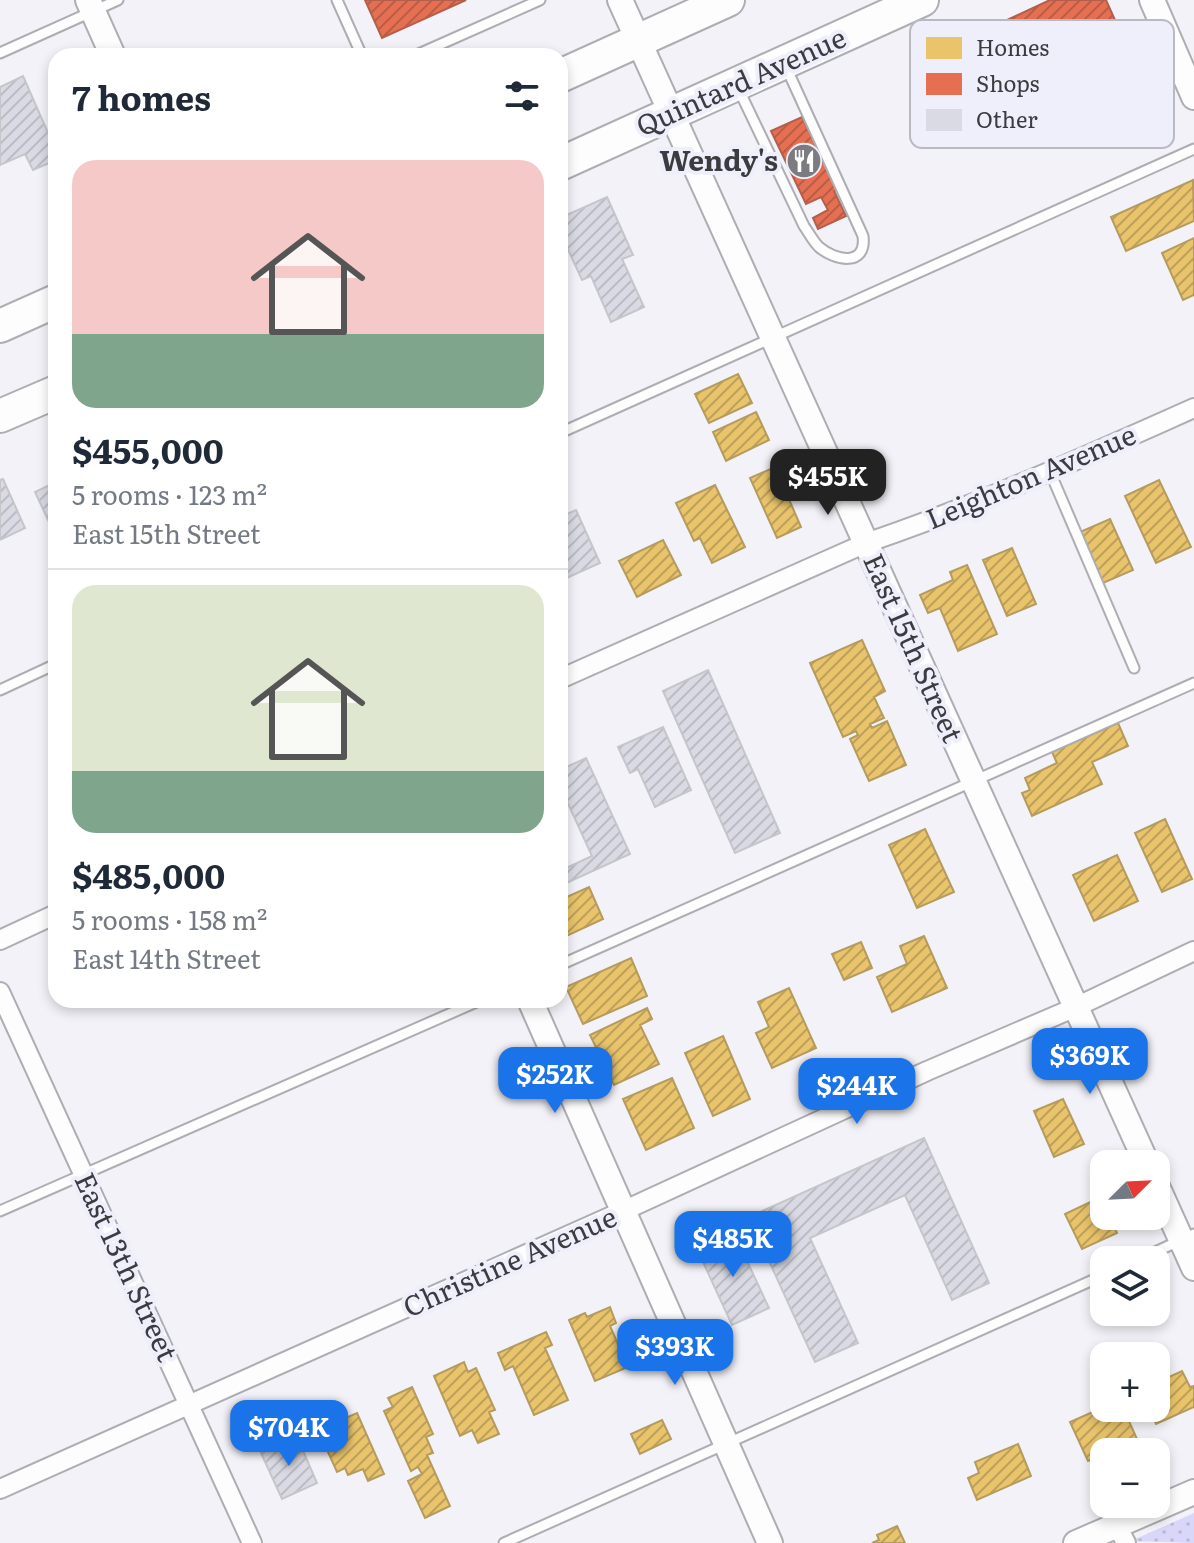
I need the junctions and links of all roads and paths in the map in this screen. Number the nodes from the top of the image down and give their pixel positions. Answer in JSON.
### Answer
{"nodes":[{"id":1,"x":118,"y":0,"type":"edge"},
{"id":2,"x":337,"y":0,"type":"edge"},
{"id":3,"x":540,"y":0,"type":"edge"},
{"id":4,"x":620,"y":0,"type":"edge"},
{"id":5,"x":728,"y":0,"type":"edge"},
{"id":6,"x":922,"y":0,"type":"edge"},
{"id":7,"x":1152,"y":0,"type":"edge"},
{"id":8,"x":91,"y":6,"type":"edge"},
{"id":9,"x":1161,"y":20,"type":"edge"},
{"id":10,"x":638,"y":40,"type":"junction"},
{"id":11,"x":109,"y":48,"type":"edge"},
{"id":12,"x":358,"y":48,"type":"edge"},
{"id":13,"x":432,"y":48,"type":"edge"},
{"id":14,"x":1174,"y":51,"type":"edge"},
{"id":15,"x":0,"y":53,"type":"edge"},
{"id":16,"x":784,"y":63,"type":"junction"},
{"id":17,"x":568,"y":72,"type":"edge"},
{"id":18,"x":737,"y":85,"type":"junction"},
{"id":19,"x":1194,"y":97,"type":"edge"},
{"id":20,"x":672,"y":114,"type":"junction"},
{"id":21,"x":1194,"y":149,"type":"edge"},
{"id":22,"x":568,"y":160,"type":"edge"},
{"id":23,"x":48,"y":305,"type":"edge"},
{"id":24,"x":0,"y":326,"type":"edge"},
{"id":25,"x":772,"y":337,"type":"junction"},
{"id":26,"x":48,"y":395,"type":"edge"},
{"id":27,"x":1194,"y":408,"type":"edge"},
{"id":28,"x":0,"y":416,"type":"edge"},
{"id":29,"x":568,"y":429,"type":"edge"},
{"id":30,"x":1050,"y":472,"type":"junction"},
{"id":31,"x":866,"y":543,"type":"junction"},
{"id":32,"x":48,"y":668,"type":"edge"},
{"id":33,"x":1134,"y":668,"type":"dead end"},
{"id":34,"x":568,"y":675,"type":"edge"},
{"id":35,"x":1194,"y":683,"type":"edge"},
{"id":36,"x":0,"y":690,"type":"edge"},
{"id":37,"x":973,"y":780,"type":"junction"},
{"id":38,"x":48,"y":918,"type":"edge"},
{"id":39,"x":0,"y":940,"type":"edge"},
{"id":40,"x":1194,"y":951,"type":"edge"},
{"id":41,"x":568,"y":961,"type":"edge"},
{"id":42,"x":0,"y":992,"type":"edge"},
{"id":43,"x":1076,"y":1007,"type":"junction"},
{"id":44,"x":463,"y":1008,"type":"edge"},
{"id":45,"x":534,"y":1008,"type":"edge"},
{"id":46,"x":1141,"y":1150,"type":"edge"},
{"id":47,"x":84,"y":1174,"type":"junction"},
{"id":48,"x":1170,"y":1207,"type":"edge"},
{"id":49,"x":0,"y":1211,"type":"edge"},
{"id":50,"x":623,"y":1211,"type":"junction"},
{"id":51,"x":1188,"y":1237,"type":"edge"},
{"id":52,"x":1168,"y":1246,"type":"edge"},
{"id":53,"x":1194,"y":1268,"type":"edge"},
{"id":54,"x":1090,"y":1281,"type":"edge"},
{"id":55,"x":190,"y":1406,"type":"junction"},
{"id":56,"x":727,"y":1445,"type":"junction"},
{"id":57,"x":0,"y":1489,"type":"edge"},
{"id":58,"x":1194,"y":1492,"type":"edge"},
{"id":59,"x":1121,"y":1534,"type":"edge"},
{"id":60,"x":252,"y":1543,"type":"edge"},
{"id":61,"x":504,"y":1543,"type":"edge"},
{"id":62,"x":770,"y":1543,"type":"edge"},
{"id":63,"x":1076,"y":1543,"type":"edge"}],
"edges":[{"from":1,"to":8,"type":"lane"},
{"from":2,"to":12,"type":"lane"},
{"from":3,"to":13,"type":"lane"},
{"from":4,"to":10,"type":"street","name":"East 15th Street"},
{"from":5,"to":10,"type":"highway"},
{"from":6,"to":16,"type":"highway","name":"Quintard Avenue"},
{"from":7,"to":9,"type":"street"},
{"from":8,"to":11,"type":"street"},
{"from":8,"to":15,"type":"lane"},
{"from":10,"to":17,"type":"highway"},
{"from":10,"to":20,"type":"street","name":"East 15th Street"},
{"from":14,"to":19,"type":"street"},
{"from":16,"to":18,"type":"highway","name":"Quintard Avenue"},
{"from":16,"to":18,"type":"lane"},
{"from":18,"to":20,"type":"highway","name":"Quintard Avenue"},
{"from":20,"to":22,"type":"highway","name":"Quintard Avenue"},
{"from":20,"to":25,"type":"street","name":"East 15th Street"},
{"from":21,"to":25,"type":"lane"},
{"from":23,"to":24,"type":"highway"},
{"from":25,"to":29,"type":"lane"},
{"from":25,"to":31,"type":"street","name":"East 15th Street"},
{"from":26,"to":28,"type":"highway"},
{"from":27,"to":30,"type":"street","name":"Leighton Avenue"},
{"from":30,"to":31,"type":"street","name":"Leighton Avenue"},
{"from":30,"to":33,"type":"lane"},
{"from":31,"to":34,"type":"street","name":"Leighton Avenue"},
{"from":31,"to":37,"type":"street","name":"East 15th Street"},
{"from":32,"to":36,"type":"lane"},
{"from":35,"to":37,"type":"lane"},
{"from":37,"to":41,"type":"lane"},
{"from":37,"to":43,"type":"street","name":"East 15th Street"},
{"from":38,"to":39,"type":"street"},
{"from":40,"to":43,"type":"street","name":"Christine Avenue"},
{"from":42,"to":47,"type":"street","name":"East 13th Street"},
{"from":43,"to":46,"type":"street","name":"East 15th Street"},
{"from":43,"to":50,"type":"street","name":"Christine Avenue"},
{"from":44,"to":47,"type":"lane"},
{"from":45,"to":50,"type":"street"},
{"from":47,"to":49,"type":"lane"},
{"from":47,"to":55,"type":"street","name":"East 13th Street"},
{"from":48,"to":51,"type":"street"},
{"from":50,"to":55,"type":"street","name":"Christine Avenue"},
{"from":50,"to":56,"type":"street"},
{"from":51,"to":52,"type":"lane"},
{"from":51,"to":53,"type":"street"},
{"from":54,"to":56,"type":"lane"},
{"from":55,"to":57,"type":"street","name":"Christine Avenue"},
{"from":55,"to":60,"type":"street","name":"East 13th Street"},
{"from":56,"to":61,"type":"lane"},
{"from":56,"to":62,"type":"street"},
{"from":58,"to":59,"type":"street"},
{"from":59,"to":63,"type":"street"}]}
